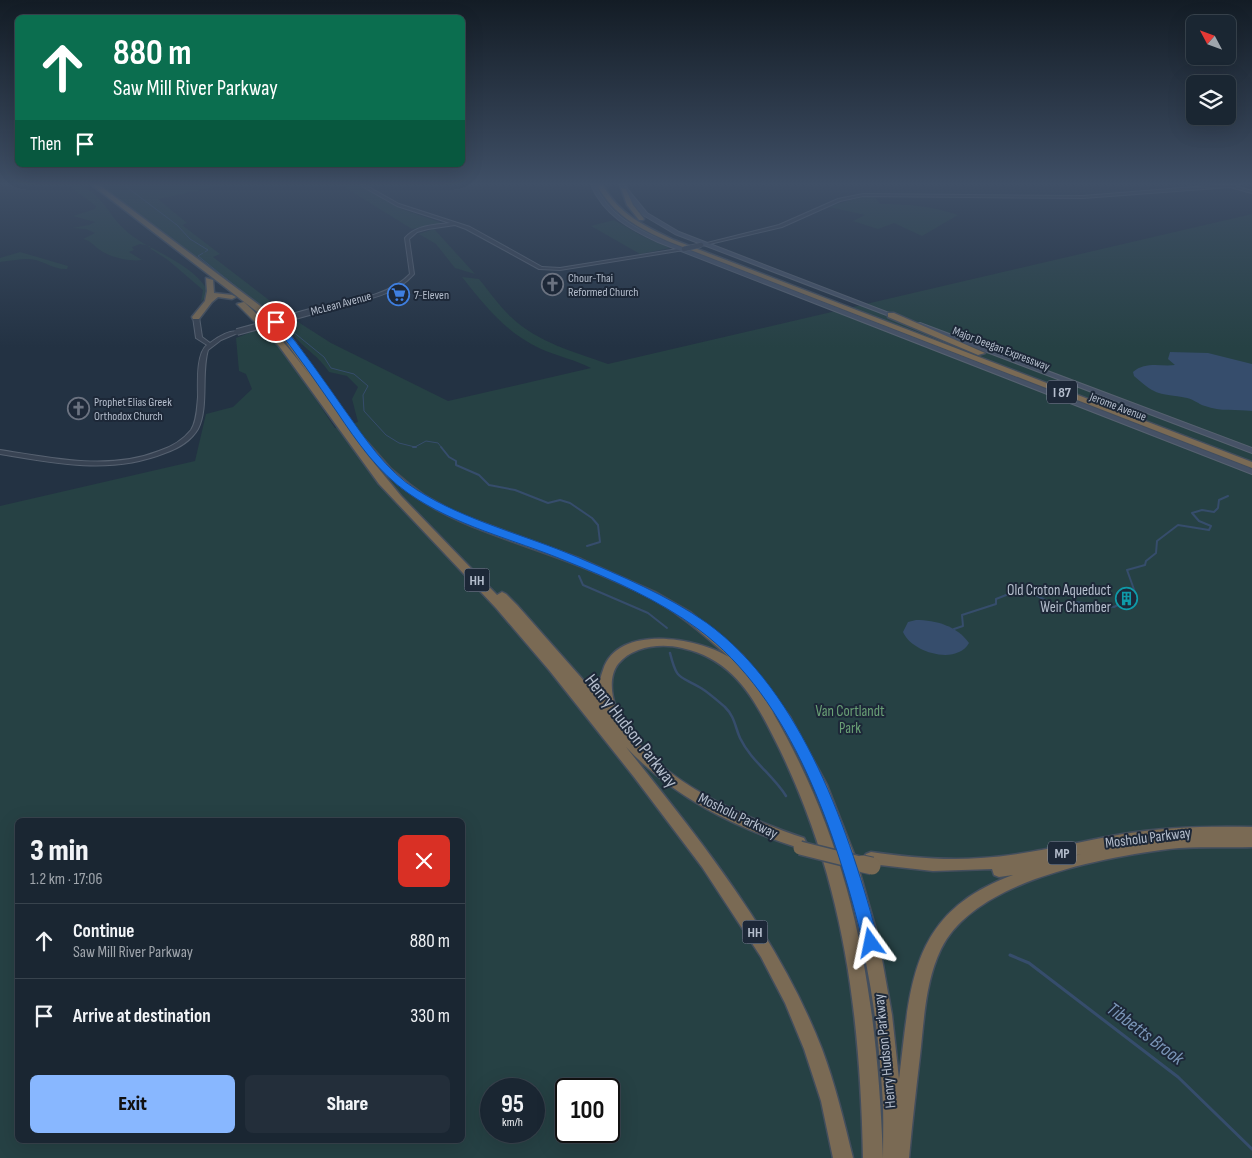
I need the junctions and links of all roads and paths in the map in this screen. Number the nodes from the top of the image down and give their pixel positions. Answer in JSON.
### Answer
{"nodes":[{"id":1,"x":157,"y":239,"type":"edge"},
{"id":2,"x":166,"y":239,"type":"edge"},
{"id":3,"x":407,"y":239,"type":"edge"},
{"id":4,"x":488,"y":239,"type":"edge"},
{"id":5,"x":658,"y":239,"type":"edge"},
{"id":6,"x":670,"y":239,"type":"edge"},
{"id":7,"x":680,"y":239,"type":"edge"},
{"id":8,"x":691,"y":239,"type":"edge"},
{"id":9,"x":724,"y":239,"type":"edge"},
{"id":10,"x":703,"y":244,"type":"junction"},
{"id":11,"x":683,"y":249,"type":"junction"},
{"id":12,"x":210,"y":280,"type":"junction"},
{"id":13,"x":232,"y":297,"type":"junction"},
{"id":14,"x":210,"y":300,"type":"junction"},
{"id":15,"x":858,"y":305,"type":"junction"},
{"id":16,"x":836,"y":310,"type":"joint"},
{"id":17,"x":891,"y":315,"type":"junction"},
{"id":18,"x":196,"y":318,"type":"joint"},
{"id":19,"x":872,"y":318,"type":"junction"},
{"id":20,"x":210,"y":345,"type":"junction"},
{"id":21,"x":994,"y":359,"type":"junction"},
{"id":22,"x":996,"y":372,"type":"junction"},
{"id":23,"x":346,"y":427,"type":"junction"},
{"id":24,"x":368,"y":450,"type":"junction"},
{"id":25,"x":1252,"y":451,"type":"edge"},
{"id":26,"x":0,"y":452,"type":"edge"},
{"id":27,"x":1252,"y":458,"type":"edge"},
{"id":28,"x":1252,"y":465,"type":"edge"},
{"id":29,"x":1252,"y":472,"type":"edge"},
{"id":30,"x":615,"y":734,"type":"junction"},
{"id":31,"x":1252,"y":833,"type":"edge"},
{"id":32,"x":1252,"y":842,"type":"edge"},
{"id":33,"x":1094,"y":856,"type":"junction"},
{"id":34,"x":872,"y":862,"type":"junction"},
{"id":35,"x":843,"y":1158,"type":"edge"},
{"id":36,"x":873,"y":1158,"type":"edge"},
{"id":37,"x":892,"y":1158,"type":"edge"},
{"id":38,"x":899,"y":1158,"type":"edge"}],
"edges":[{"from":1,"to":12,"type":"highway"},
{"from":2,"to":23,"type":"highway"},
{"from":3,"to":20,"type":"street","name":"McLean Avenue","bridge":true},
{"from":4,"to":11,"type":"street"},
{"from":5,"to":11,"type":"main road"},
{"from":6,"to":19,"type":"highway","number":"I 87"},
{"from":7,"to":15,"type":"highway","number":"I 87"},
{"from":8,"to":10,"type":"main road","name":"Jerome Avenue"},
{"from":9,"to":10,"type":"street"},
{"from":10,"to":11,"type":"street","bridge":true},
{"from":10,"to":15,"type":"main road","name":"Jerome Avenue"},
{"from":11,"to":16,"type":"main road"},
{"from":12,"to":13,"type":"highway"},
{"from":12,"to":14,"type":"highway"},
{"from":13,"to":14,"type":"highway"},
{"from":13,"to":23,"type":"highway"},
{"from":14,"to":18,"type":"highway"},
{"from":15,"to":17,"type":"main road","name":"Jerome Avenue"},
{"from":15,"to":21,"type":"highway","name":"Major Deegan Expressway","number":"I 87"},
{"from":16,"to":22,"type":"main road","name":"Jerome Avenue"},
{"from":17,"to":21,"type":"highway"},
{"from":17,"to":25,"type":"main road","name":"Jerome Avenue"},
{"from":18,"to":20,"type":"street"},
{"from":19,"to":22,"type":"highway"},
{"from":19,"to":28,"type":"highway","name":"Major Deegan Expressway","number":"I 87"},
{"from":20,"to":26,"type":"street"},
{"from":21,"to":27,"type":"highway","name":"Major Deegan Expressway","number":"I 87"},
{"from":22,"to":29,"type":"main road","name":"Jerome Avenue"},
{"from":23,"to":24,"type":"highway","name":"Henry Hudson Parkway"},
{"from":23,"to":30,"type":"highway","name":"Henry Hudson Parkway","number":"HH"},
{"from":24,"to":30,"type":"highway","name":"Mosholu Parkway","number":"MP"},
{"from":24,"to":37,"type":"highway","name":"Henry Hudson Parkway"},
{"from":30,"to":34,"type":"highway","name":"Mosholu Parkway","number":"MP","bridge":true},
{"from":30,"to":35,"type":"highway","name":"Henry Hudson Parkway","number":"HH"},
{"from":30,"to":36,"type":"highway"},
{"from":31,"to":34,"type":"highway","name":"Mosholu Parkway","number":"MP"},
{"from":32,"to":33,"type":"highway","name":"Mosholu Parkway","number":"MP"},
{"from":33,"to":34,"type":"highway","name":"Mosholu Parkway","number":"MP"},
{"from":33,"to":38,"type":"highway"}]}
